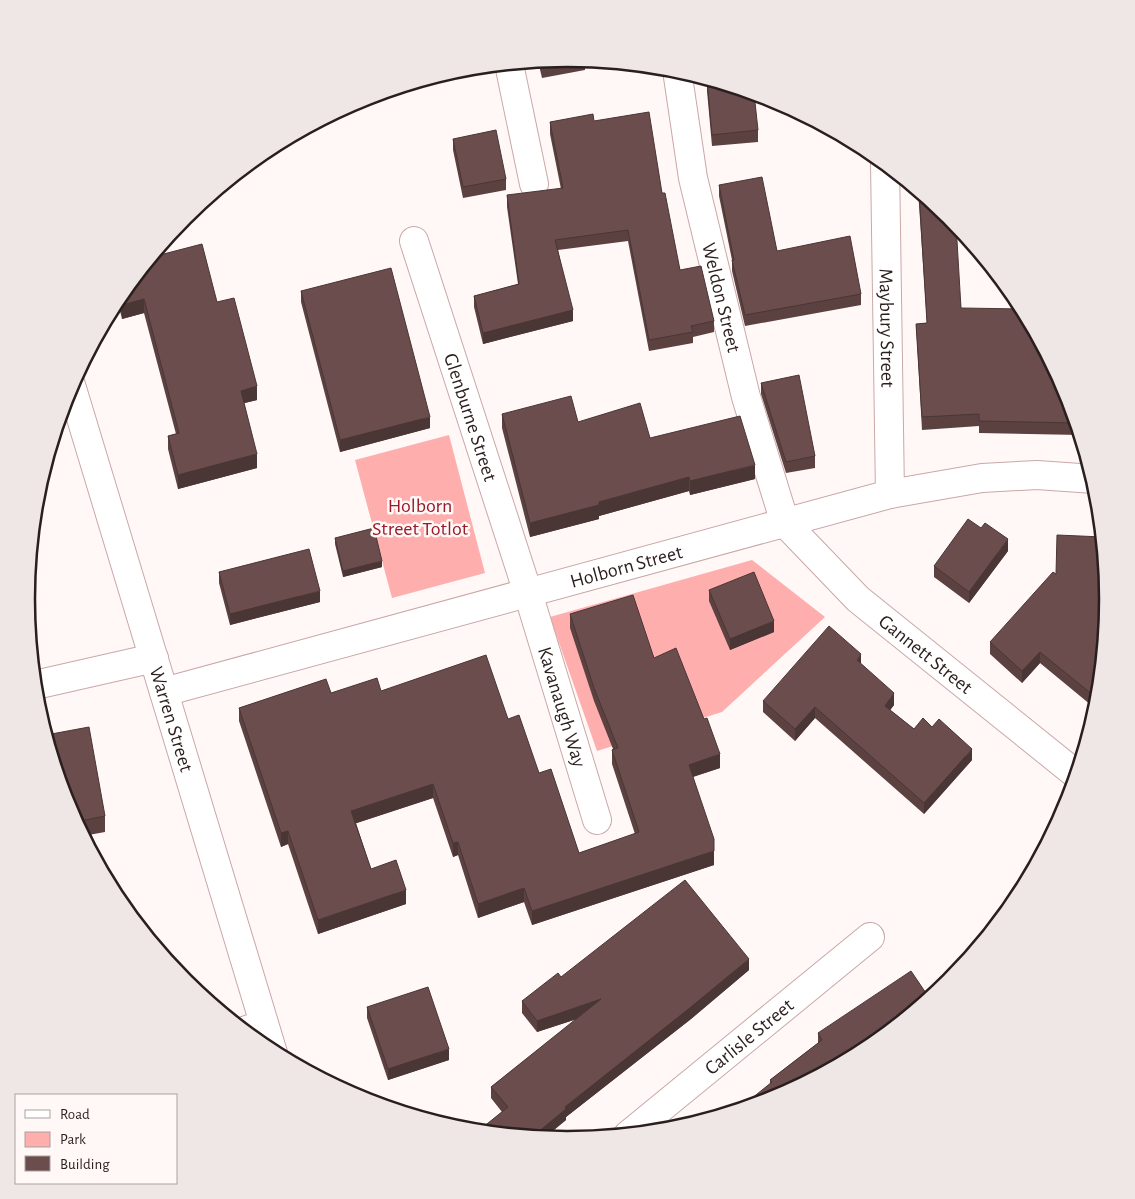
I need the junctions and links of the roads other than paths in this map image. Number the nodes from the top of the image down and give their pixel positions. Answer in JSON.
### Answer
{"nodes":[{"id":1,"x":510,"y":71,"type":"edge"},
{"id":2,"x":678,"y":79,"type":"edge"},
{"id":3,"x":885,"y":172,"type":"edge"},
{"id":4,"x":534,"y":184,"type":"dead end"},
{"id":5,"x":414,"y":241,"type":"dead end"},
{"id":6,"x":75,"y":398,"type":"edge"},
{"id":7,"x":1086,"y":478,"type":"edge"},
{"id":8,"x":890,"y":494,"type":"junction"},
{"id":9,"x":785,"y":523,"type":"junction"},
{"id":10,"x":528,"y":593,"type":"junction"},
{"id":11,"x":154,"y":658,"type":"junction"},
{"id":12,"x":42,"y":683,"type":"edge"},
{"id":13,"x":164,"y":692,"type":"junction"},
{"id":14,"x":1072,"y":771,"type":"edge"},
{"id":15,"x":597,"y":820,"type":"dead end"},
{"id":16,"x":870,"y":937,"type":"dead end"},
{"id":17,"x":254,"y":1027,"type":"edge"},
{"id":18,"x":638,"y":1127,"type":"edge"}],
"edges":[{"from":1,"to":4,"type":"street"},
{"from":2,"to":9,"type":"street","name":"Weldon Street"},
{"from":3,"to":8,"type":"street","name":"Maybury Street"},
{"from":5,"to":10,"type":"street","name":"Glenburne Street"},
{"from":6,"to":11,"type":"street","name":"Warren Street"},
{"from":7,"to":8,"type":"street","name":"Holborn Street"},
{"from":8,"to":9,"type":"street","name":"Holborn Street"},
{"from":9,"to":10,"type":"street","name":"Holborn Street"},
{"from":9,"to":14,"type":"street","name":"Gannett Street"},
{"from":10,"to":13,"type":"street","name":"Holborn Street"},
{"from":10,"to":15,"type":"street","name":"Kavanaugh Way"},
{"from":11,"to":12,"type":"street"},
{"from":11,"to":13,"type":"street","name":"Warren Street"},
{"from":13,"to":17,"type":"street","name":"Warren Street"},
{"from":16,"to":18,"type":"street","name":"Carlisle Street"}]}
